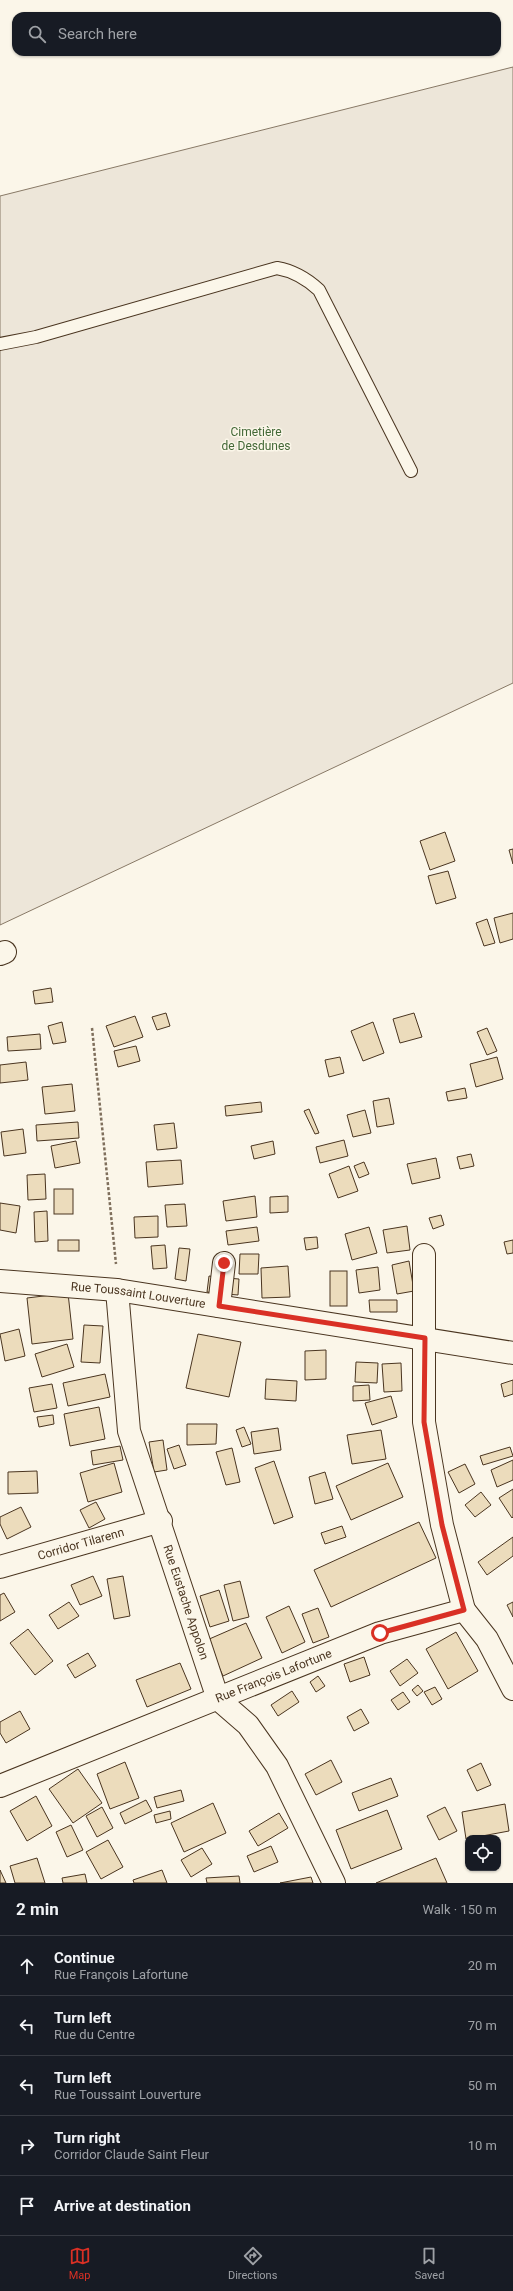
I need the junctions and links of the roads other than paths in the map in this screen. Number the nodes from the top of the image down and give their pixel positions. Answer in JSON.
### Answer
{"nodes":[{"id":1,"x":0,"y":344,"type":"edge"},
{"id":2,"x":411,"y":471,"type":"dead end"},
{"id":3,"x":424,"y":1255,"type":"dead end"},
{"id":4,"x":224,"y":1263,"type":"dead end"},
{"id":5,"x":0,"y":1281,"type":"edge"},
{"id":6,"x":117,"y":1290,"type":"junction"},
{"id":7,"x":219,"y":1306,"type":"junction"},
{"id":8,"x":425,"y":1338,"type":"junction"},
{"id":9,"x":513,"y":1353,"type":"edge"},
{"id":10,"x":161,"y":1521,"type":"junction"},
{"id":11,"x":0,"y":1567,"type":"edge"},
{"id":12,"x":464,"y":1610,"type":"junction"},
{"id":13,"x":513,"y":1689,"type":"edge"},
{"id":14,"x":218,"y":1699,"type":"junction"},
{"id":15,"x":0,"y":1786,"type":"edge"},
{"id":16,"x":334,"y":1883,"type":"edge"}],
"edges":[{"from":1,"to":2,"type":"lane"},
{"from":3,"to":8,"type":"street"},
{"from":4,"to":7,"type":"street"},
{"from":5,"to":6,"type":"street","name":"Rue Toussaint Louverture"},
{"from":6,"to":7,"type":"street","name":"Rue Toussaint Louverture"},
{"from":6,"to":10,"type":"street","name":"Rue Eustache Appolon"},
{"from":7,"to":8,"type":"street","name":"Rue Toussaint Louverture"},
{"from":8,"to":9,"type":"street","name":"Rue Toussaint Louverture"},
{"from":8,"to":12,"type":"street"},
{"from":10,"to":11,"type":"street","name":"Corridor Tilarenn"},
{"from":10,"to":14,"type":"street","name":"Rue Eustache Appolon"},
{"from":12,"to":13,"type":"street"},
{"from":12,"to":14,"type":"street","name":"Rue François Lafortune"},
{"from":14,"to":15,"type":"street","name":"Rue François Lafortune"},
{"from":14,"to":16,"type":"street"}]}
